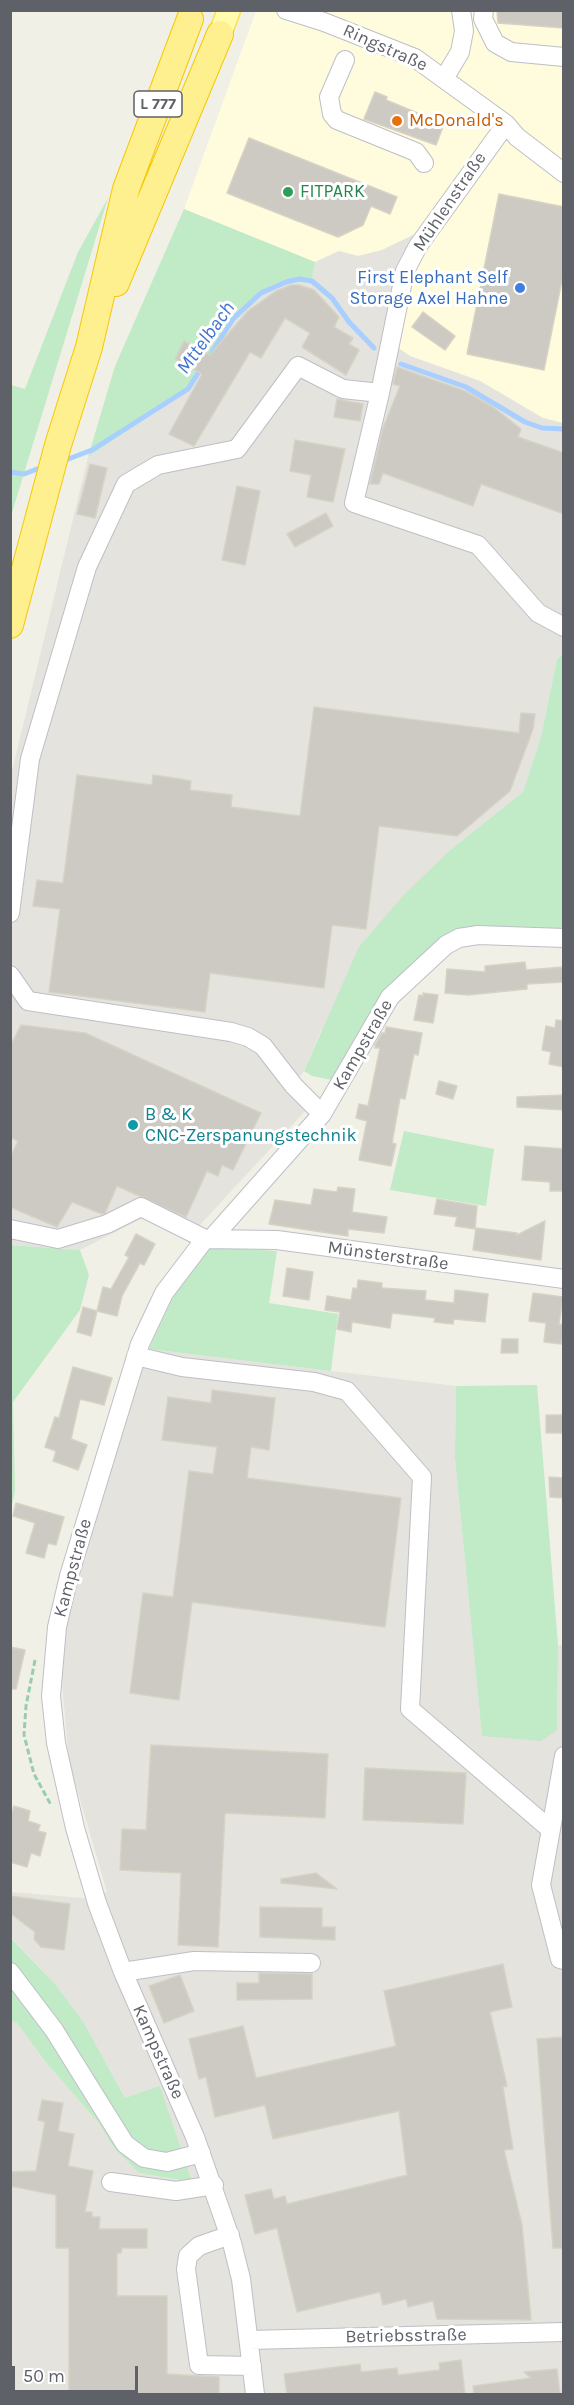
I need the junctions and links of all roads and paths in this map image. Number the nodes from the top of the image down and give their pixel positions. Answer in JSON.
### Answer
{"nodes":[{"id":1,"x":229,"y":10,"type":"edge"},
{"id":2,"x":286,"y":10,"type":"edge"},
{"id":3,"x":306,"y":10,"type":"edge"},
{"id":4,"x":461,"y":10,"type":"edge"},
{"id":5,"x":484,"y":10,"type":"edge"},
{"id":6,"x":192,"y":15,"type":"edge"},
{"id":7,"x":324,"y":22,"type":"junction"},
{"id":8,"x":220,"y":34,"type":"joint"},
{"id":9,"x":564,"y":57,"type":"edge"},
{"id":10,"x":345,"y":60,"type":"dead end"},
{"id":11,"x":445,"y":77,"type":"junction"},
{"id":12,"x":506,"y":124,"type":"junction"},
{"id":13,"x":424,"y":163,"type":"dead end"},
{"id":14,"x":564,"y":173,"type":"edge"},
{"id":15,"x":89,"y":347,"type":"junction"},
{"id":16,"x":380,"y":393,"type":"junction"},
{"id":17,"x":10,"y":625,"type":"edge"},
{"id":18,"x":562,"y":626,"type":"edge"},
{"id":19,"x":10,"y":913,"type":"edge"},
{"id":20,"x":564,"y":938,"type":"edge"},
{"id":21,"x":10,"y":975,"type":"edge"},
{"id":22,"x":322,"y":1114,"type":"junction"},
{"id":23,"x":10,"y":1229,"type":"edge"},
{"id":24,"x":209,"y":1239,"type":"junction"},
{"id":25,"x":564,"y":1279,"type":"edge"},
{"id":26,"x":136,"y":1356,"type":"junction"},
{"id":27,"x":564,"y":1756,"type":"edge"},
{"id":28,"x":551,"y":1830,"type":"junction"},
{"id":29,"x":564,"y":1960,"type":"edge"},
{"id":30,"x":311,"y":1963,"type":"dead end"},
{"id":31,"x":10,"y":1972,"type":"edge"},
{"id":32,"x":123,"y":1972,"type":"junction"},
{"id":33,"x":201,"y":2153,"type":"junction"},
{"id":34,"x":111,"y":2182,"type":"dead end"},
{"id":35,"x":214,"y":2185,"type":"junction"},
{"id":36,"x":230,"y":2235,"type":"junction"},
{"id":37,"x":564,"y":2332,"type":"edge"},
{"id":38,"x":249,"y":2340,"type":"junction"},
{"id":39,"x":252,"y":2366,"type":"junction"},
{"id":40,"x":255,"y":2394,"type":"edge"}],
"edges":[{"from":1,"to":8,"type":"main road","number":"L 777"},
{"from":2,"to":7,"type":"street","name":"Ringstraße"},
{"from":3,"to":7,"type":"street","name":"Ringstraße"},
{"from":4,"to":11,"type":"street","name":"Ringstraße"},
{"from":5,"to":9,"type":"street"},
{"from":6,"to":15,"type":"highway","number":"L 777"},
{"from":7,"to":11,"type":"street","name":"Ringstraße"},
{"from":8,"to":15,"type":"highway","number":"L 777"},
{"from":10,"to":13,"type":"street"},
{"from":11,"to":12,"type":"street","name":"Ringstraße"},
{"from":12,"to":14,"type":"street","name":"Ringstraße"},
{"from":12,"to":16,"type":"street","name":"Mühlenstraße"},
{"from":15,"to":17,"type":"highway","number":"L 777"},
{"from":16,"to":18,"type":"street","name":"Mühlenstraße"},
{"from":16,"to":19,"type":"street"},
{"from":20,"to":22,"type":"street","name":"Kampstraße"},
{"from":21,"to":22,"type":"street"},
{"from":22,"to":24,"type":"street","name":"Kampstraße"},
{"from":23,"to":24,"type":"street"},
{"from":24,"to":25,"type":"street","name":"Münsterstraße"},
{"from":24,"to":26,"type":"street","name":"Kampstraße"},
{"from":26,"to":28,"type":"street"},
{"from":26,"to":32,"type":"street","name":"Kampstraße"},
{"from":27,"to":28,"type":"street"},
{"from":28,"to":29,"type":"street"},
{"from":30,"to":32,"type":"street"},
{"from":31,"to":33,"type":"street"},
{"from":32,"to":33,"type":"street","name":"Kampstraße"},
{"from":33,"to":35,"type":"street","name":"Kampstraße"},
{"from":34,"to":35,"type":"street"},
{"from":35,"to":36,"type":"street","name":"Kampstraße"},
{"from":36,"to":38,"type":"street","name":"Kampstraße"},
{"from":36,"to":39,"type":"street"},
{"from":37,"to":38,"type":"street","name":"Betriebsstraße"},
{"from":38,"to":39,"type":"street","name":"Kampstraße"},
{"from":39,"to":40,"type":"street","name":"Kampstraße"}]}
